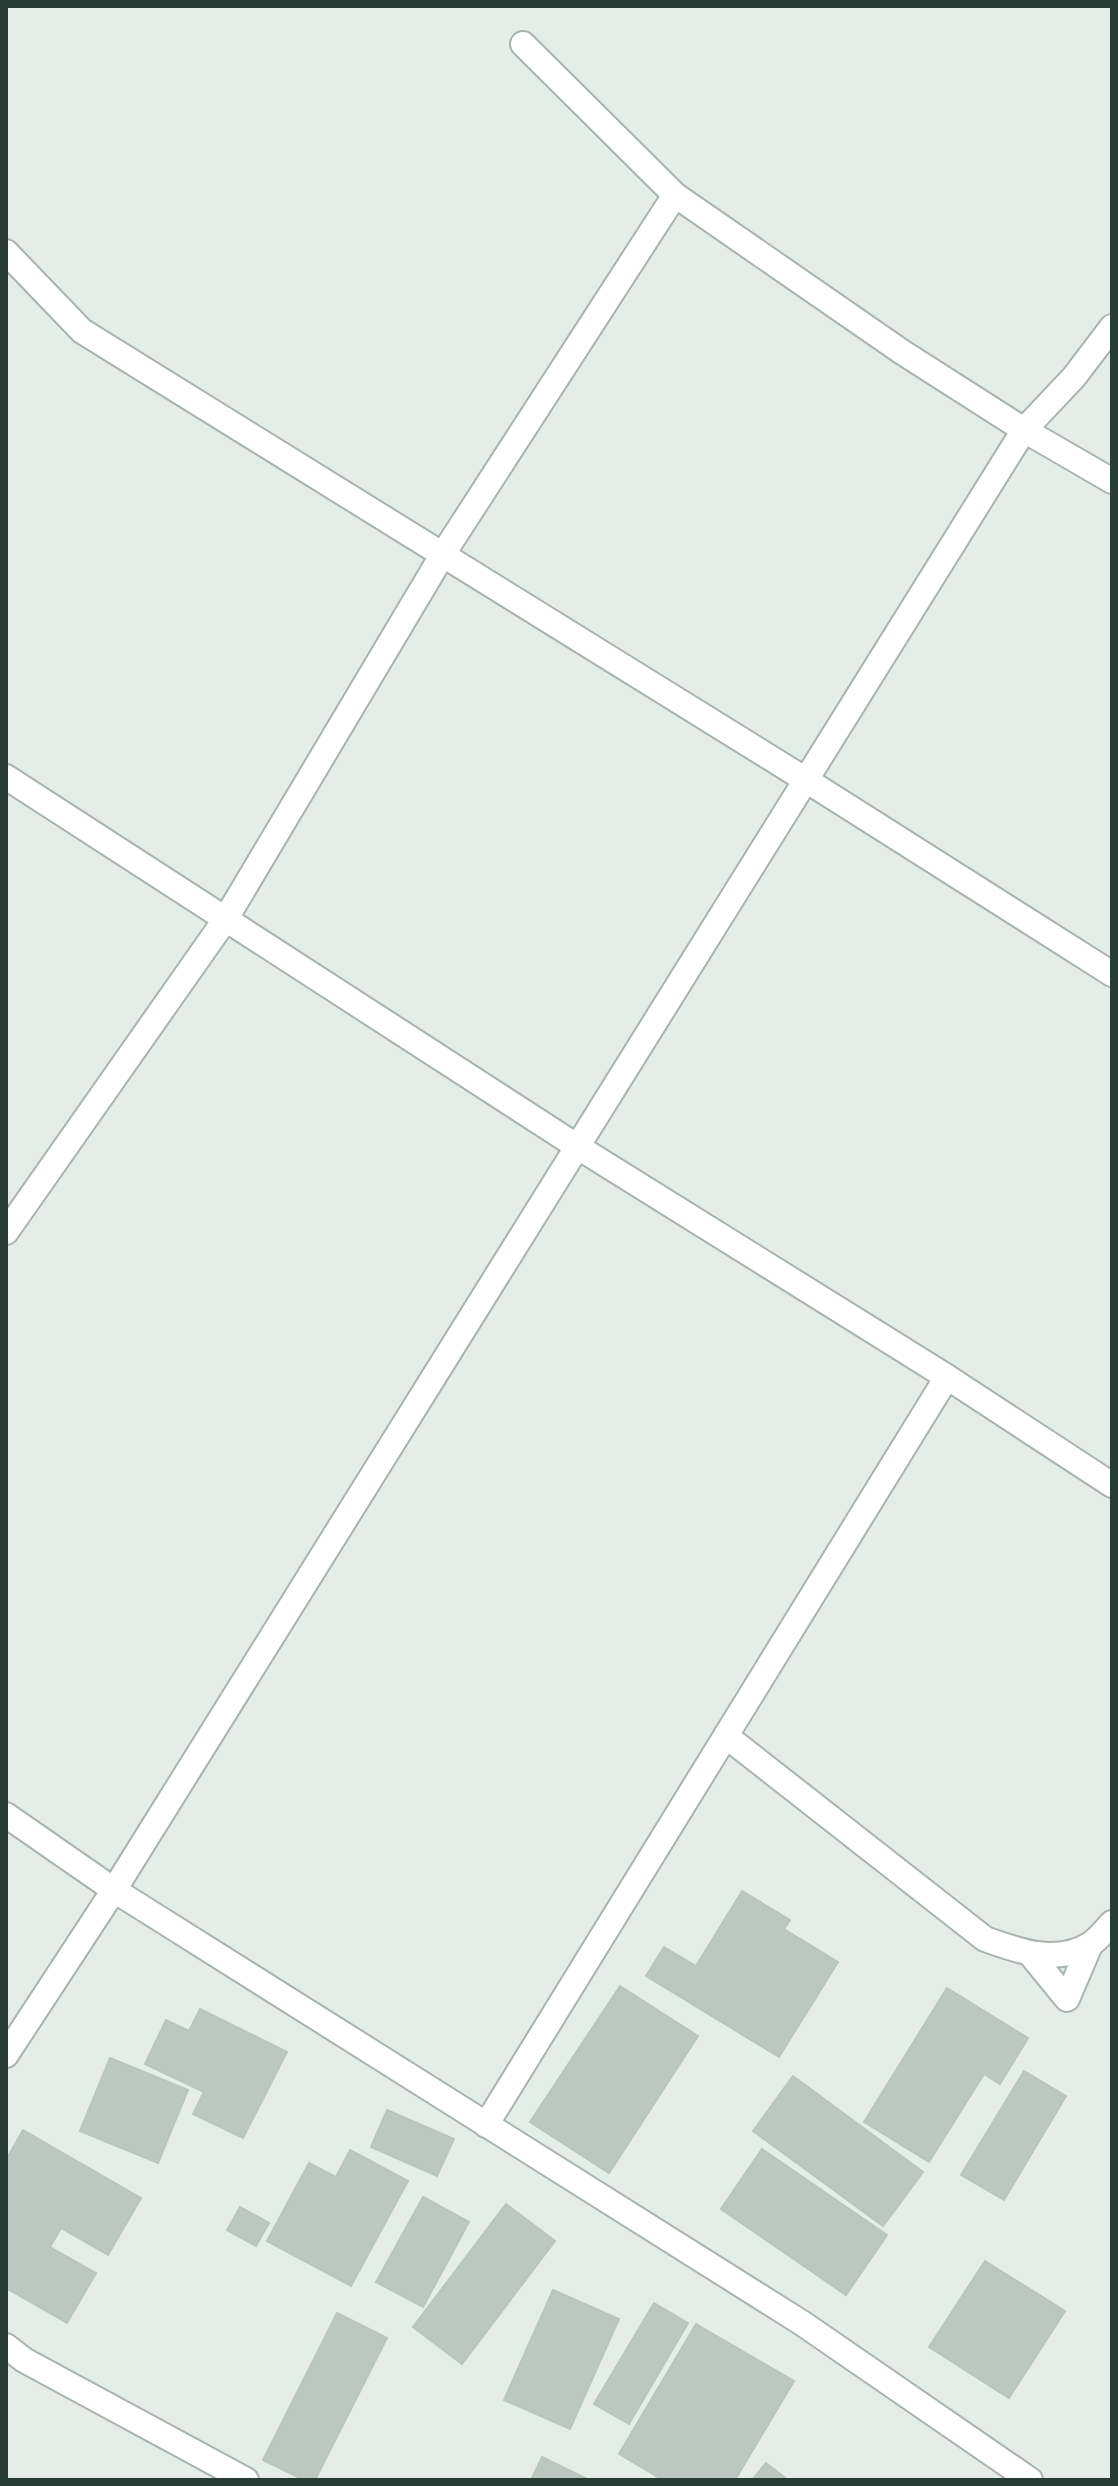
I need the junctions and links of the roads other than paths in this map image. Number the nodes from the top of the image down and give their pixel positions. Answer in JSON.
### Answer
{"nodes":[{"id":1,"x":523,"y":44,"type":"dead end"},
{"id":2,"x":675,"y":195,"type":"junction"},
{"id":3,"x":6,"y":252,"type":"edge"},
{"id":4,"x":1112,"y":327,"type":"edge"},
{"id":5,"x":1024,"y":430,"type":"junction"},
{"id":6,"x":1112,"y":481,"type":"edge"},
{"id":7,"x":443,"y":554,"type":"junction"},
{"id":8,"x":6,"y":777,"type":"edge"},
{"id":9,"x":806,"y":780,"type":"junction"},
{"id":10,"x":225,"y":920,"type":"junction"},
{"id":11,"x":1112,"y":974,"type":"edge"},
{"id":12,"x":578,"y":1147,"type":"junction"},
{"id":13,"x":6,"y":1232,"type":"edge"},
{"id":14,"x":947,"y":1377,"type":"junction"},
{"id":15,"x":1112,"y":1485,"type":"edge"},
{"id":16,"x":726,"y":1736,"type":"junction"},
{"id":17,"x":6,"y":1815,"type":"edge"},
{"id":18,"x":114,"y":1890,"type":"junction"},
{"id":19,"x":1112,"y":1923,"type":"edge"},
{"id":20,"x":1090,"y":1945,"type":"junction"},
{"id":21,"x":1031,"y":1955,"type":"junction"},
{"id":22,"x":6,"y":2055,"type":"edge"},
{"id":23,"x":486,"y":2125,"type":"junction"},
{"id":24,"x":6,"y":2346,"type":"edge"},
{"id":25,"x":246,"y":2480,"type":"edge"},
{"id":26,"x":1030,"y":2480,"type":"edge"}],
"edges":[{"from":1,"to":2,"type":"street"},
{"from":2,"to":5,"type":"street"},
{"from":2,"to":7,"type":"street"},
{"from":3,"to":7,"type":"street"},
{"from":4,"to":5,"type":"street"},
{"from":5,"to":6,"type":"street"},
{"from":5,"to":9,"type":"street"},
{"from":7,"to":9,"type":"street"},
{"from":7,"to":10,"type":"street"},
{"from":8,"to":10,"type":"street"},
{"from":9,"to":11,"type":"street"},
{"from":9,"to":12,"type":"street"},
{"from":10,"to":12,"type":"street"},
{"from":10,"to":13,"type":"street"},
{"from":12,"to":14,"type":"street"},
{"from":12,"to":18,"type":"street"},
{"from":14,"to":15,"type":"street"},
{"from":14,"to":16,"type":"street"},
{"from":16,"to":21,"type":"street"},
{"from":16,"to":23,"type":"street"},
{"from":17,"to":18,"type":"street"},
{"from":18,"to":22,"type":"street"},
{"from":18,"to":23,"type":"street"},
{"from":19,"to":20,"type":"street"},
{"from":20,"to":21,"type":"street"},
{"from":20,"to":21,"type":"street"},
{"from":23,"to":26,"type":"street"},
{"from":24,"to":25,"type":"street"}]}
